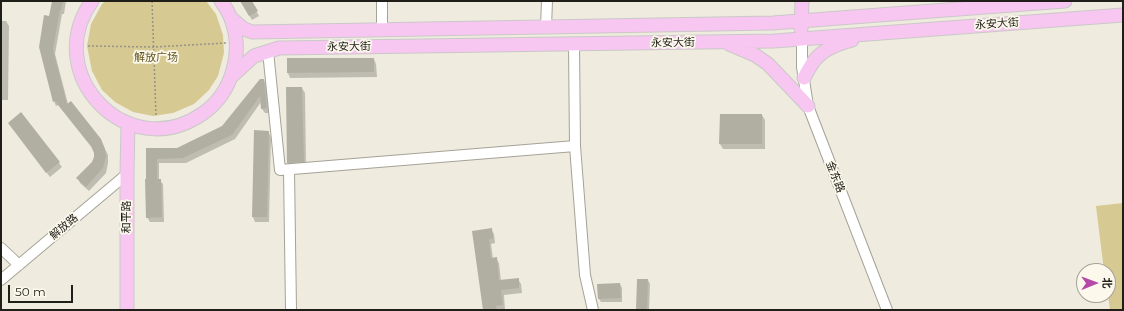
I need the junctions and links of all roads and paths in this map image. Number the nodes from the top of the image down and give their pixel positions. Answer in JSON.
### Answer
{"nodes":[{"id":1,"x":92,"y":1,"type":"edge"},
{"id":2,"x":152,"y":1,"type":"edge"},
{"id":3,"x":221,"y":1,"type":"edge"},
{"id":4,"x":382,"y":1,"type":"edge"},
{"id":5,"x":547,"y":1,"type":"edge"},
{"id":6,"x":802,"y":1,"type":"edge"},
{"id":7,"x":1065,"y":1,"type":"edge"},
{"id":8,"x":963,"y":5,"type":"edge"},
{"id":9,"x":83,"y":7,"type":"edge"},
{"id":10,"x":1123,"y":15,"type":"edge"},
{"id":11,"x":232,"y":20,"type":"junction"},
{"id":12,"x":801,"y":21,"type":"junction"},
{"id":13,"x":546,"y":27,"type":"junction"},
{"id":14,"x":382,"y":30,"type":"junction"},
{"id":15,"x":870,"y":34,"type":"junction"},
{"id":16,"x":802,"y":39,"type":"junction"},
{"id":17,"x":236,"y":42,"type":"junction"},
{"id":18,"x":723,"y":42,"type":"junction"},
{"id":19,"x":574,"y":44,"type":"junction"},
{"id":20,"x":76,"y":45,"type":"junction"},
{"id":21,"x":154,"y":47,"type":"junction"},
{"id":22,"x":268,"y":52,"type":"junction"},
{"id":23,"x":232,"y":76,"type":"junction"},
{"id":24,"x":804,"y":78,"type":"junction"},
{"id":25,"x":808,"y":106,"type":"junction"},
{"id":26,"x":128,"y":123,"type":"junction"},
{"id":27,"x":156,"y":129,"type":"junction"},
{"id":28,"x":575,"y":146,"type":"junction"},
{"id":29,"x":289,"y":170,"type":"junction"},
{"id":30,"x":127,"y":174,"type":"junction"},
{"id":31,"x":1,"y":248,"type":"edge"},
{"id":32,"x":19,"y":265,"type":"junction"},
{"id":33,"x":1,"y":280,"type":"edge"},
{"id":34,"x":127,"y":310,"type":"edge"},
{"id":35,"x":292,"y":310,"type":"edge"},
{"id":36,"x":593,"y":310,"type":"edge"},
{"id":37,"x":887,"y":310,"type":"edge"}],
"edges":[{"from":1,"to":9,"type":"main road"},
{"from":2,"to":21,"type":"path"},
{"from":3,"to":11,"type":"main road"},
{"from":4,"to":14,"type":"street"},
{"from":5,"to":13,"type":"street"},
{"from":6,"to":12,"type":"main road"},
{"from":7,"to":8,"type":"main road","name":"永安大街"},
{"from":8,"to":12,"type":"main road","name":"永安大街"},
{"from":9,"to":20,"type":"main road"},
{"from":10,"to":15,"type":"main road","name":"永安大街"},
{"from":11,"to":14,"type":"main road","name":"永安大街"},
{"from":11,"to":17,"type":"main road"},
{"from":12,"to":13,"type":"main road","name":"永安大街"},
{"from":12,"to":16,"type":"main road"},
{"from":13,"to":14,"type":"main road","name":"永安大街"},
{"from":15,"to":16,"type":"main road","name":"永安大街"},
{"from":15,"to":24,"type":"main road"},
{"from":16,"to":18,"type":"main road","name":"永安大街"},
{"from":16,"to":24,"type":"street","name":"金东路"},
{"from":17,"to":21,"type":"path"},
{"from":17,"to":23,"type":"main road"},
{"from":18,"to":19,"type":"main road","name":"永安大街"},
{"from":18,"to":25,"type":"main road"},
{"from":19,"to":22,"type":"main road","name":"永安大街"},
{"from":19,"to":28,"type":"street"},
{"from":20,"to":21,"type":"path"},
{"from":20,"to":26,"type":"main road"},
{"from":21,"to":27,"type":"path"},
{"from":22,"to":23,"type":"main road","name":"永安大街"},
{"from":22,"to":29,"type":"street"},
{"from":23,"to":27,"type":"main road"},
{"from":24,"to":25,"type":"street","name":"金东路"},
{"from":25,"to":37,"type":"street","name":"金东路"},
{"from":26,"to":27,"type":"main road"},
{"from":26,"to":30,"type":"main road","name":"和平路"},
{"from":28,"to":29,"type":"street"},
{"from":28,"to":36,"type":"street"},
{"from":29,"to":35,"type":"street"},
{"from":30,"to":32,"type":"street","name":"解放路"},
{"from":30,"to":34,"type":"main road","name":"和平路"},
{"from":31,"to":32,"type":"street"},
{"from":32,"to":33,"type":"street","name":"解放路"}]}
